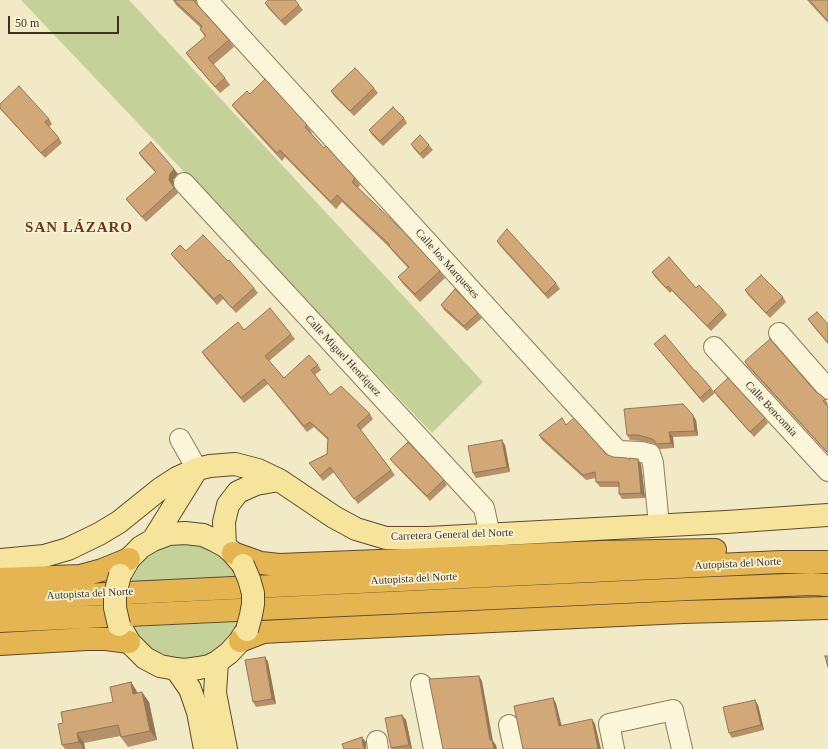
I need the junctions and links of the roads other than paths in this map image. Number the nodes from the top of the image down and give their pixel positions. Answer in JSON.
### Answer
{"nodes":[{"id":1,"x":207,"y":0,"type":"edge"},
{"id":2,"x":184,"y":183,"type":"dead end"},
{"id":3,"x":779,"y":333,"type":"dead end"},
{"id":4,"x":714,"y":347,"type":"dead end"},
{"id":5,"x":828,"y":389,"type":"edge"},
{"id":6,"x":180,"y":439,"type":"dead end"},
{"id":7,"x":197,"y":469,"type":"junction"},
{"id":8,"x":828,"y":470,"type":"edge"},
{"id":9,"x":279,"y":480,"type":"junction"},
{"id":10,"x":828,"y":515,"type":"edge"},
{"id":11,"x":659,"y":525,"type":"junction"},
{"id":12,"x":490,"y":535,"type":"junction"},
{"id":13,"x":153,"y":540,"type":"junction"},
{"id":14,"x":828,"y":549,"type":"edge"},
{"id":15,"x":234,"y":555,"type":"junction"},
{"id":16,"x":0,"y":560,"type":"edge"},
{"id":17,"x":828,"y":562,"type":"edge"},
{"id":18,"x":125,"y":567,"type":"junction"},
{"id":19,"x":0,"y":579,"type":"edge"},
{"id":20,"x":828,"y":585,"type":"edge"},
{"id":21,"x":0,"y":598,"type":"edge"},
{"id":22,"x":828,"y":608,"type":"edge"},
{"id":23,"x":0,"y":621,"type":"edge"},
{"id":24,"x":124,"y":634,"type":"junction"},
{"id":25,"x":244,"y":635,"type":"junction"},
{"id":26,"x":0,"y":644,"type":"edge"},
{"id":27,"x":217,"y":662,"type":"junction"},
{"id":28,"x":176,"y":669,"type":"junction"},
{"id":29,"x":421,"y":684,"type":"dead end"},
{"id":30,"x":509,"y":725,"type":"dead end"},
{"id":31,"x":205,"y":749,"type":"edge"},
{"id":32,"x":226,"y":749,"type":"edge"},
{"id":33,"x":434,"y":749,"type":"edge"},
{"id":34,"x":514,"y":749,"type":"edge"},
{"id":35,"x":614,"y":749,"type":"edge"},
{"id":36,"x":682,"y":749,"type":"edge"}],
"edges":[{"from":1,"to":11,"type":"street","name":"Calle los Marqueses"},
{"from":2,"to":12,"type":"street","name":"Calle Miguel Henríquez"},
{"from":3,"to":5,"type":"street"},
{"from":4,"to":8,"type":"street","name":"Calle Bencomia"},
{"from":6,"to":7,"type":"street"},
{"from":7,"to":9,"type":"main road","name":"Carretera General del Norte"},
{"from":7,"to":13,"type":"main road"},
{"from":7,"to":16,"type":"main road","name":"Carretera General del Norte"},
{"from":9,"to":12,"type":"main road","name":"Carretera General del Norte"},
{"from":9,"to":15,"type":"main road"},
{"from":10,"to":11,"type":"main road","name":"Carretera General del Norte"},
{"from":11,"to":12,"type":"main road","name":"Carretera General del Norte"},
{"from":13,"to":15,"type":"main road"},
{"from":13,"to":18,"type":"main road"},
{"from":14,"to":15,"type":"highway"},
{"from":15,"to":25,"type":"main road","bridge":true},
{"from":17,"to":21,"type":"highway","name":"Autopista del Norte"},
{"from":18,"to":19,"type":"highway"},
{"from":18,"to":24,"type":"main road","bridge":true},
{"from":20,"to":23,"type":"highway","name":"Autopista del Norte"},
{"from":22,"to":25,"type":"highway"},
{"from":24,"to":26,"type":"highway"},
{"from":24,"to":28,"type":"main road"},
{"from":25,"to":27,"type":"main road"},
{"from":27,"to":28,"type":"main road"},
{"from":27,"to":32,"type":"main road"},
{"from":28,"to":31,"type":"main road"},
{"from":29,"to":33,"type":"street"},
{"from":30,"to":34,"type":"street"},
{"from":35,"to":36,"type":"street"}]}
